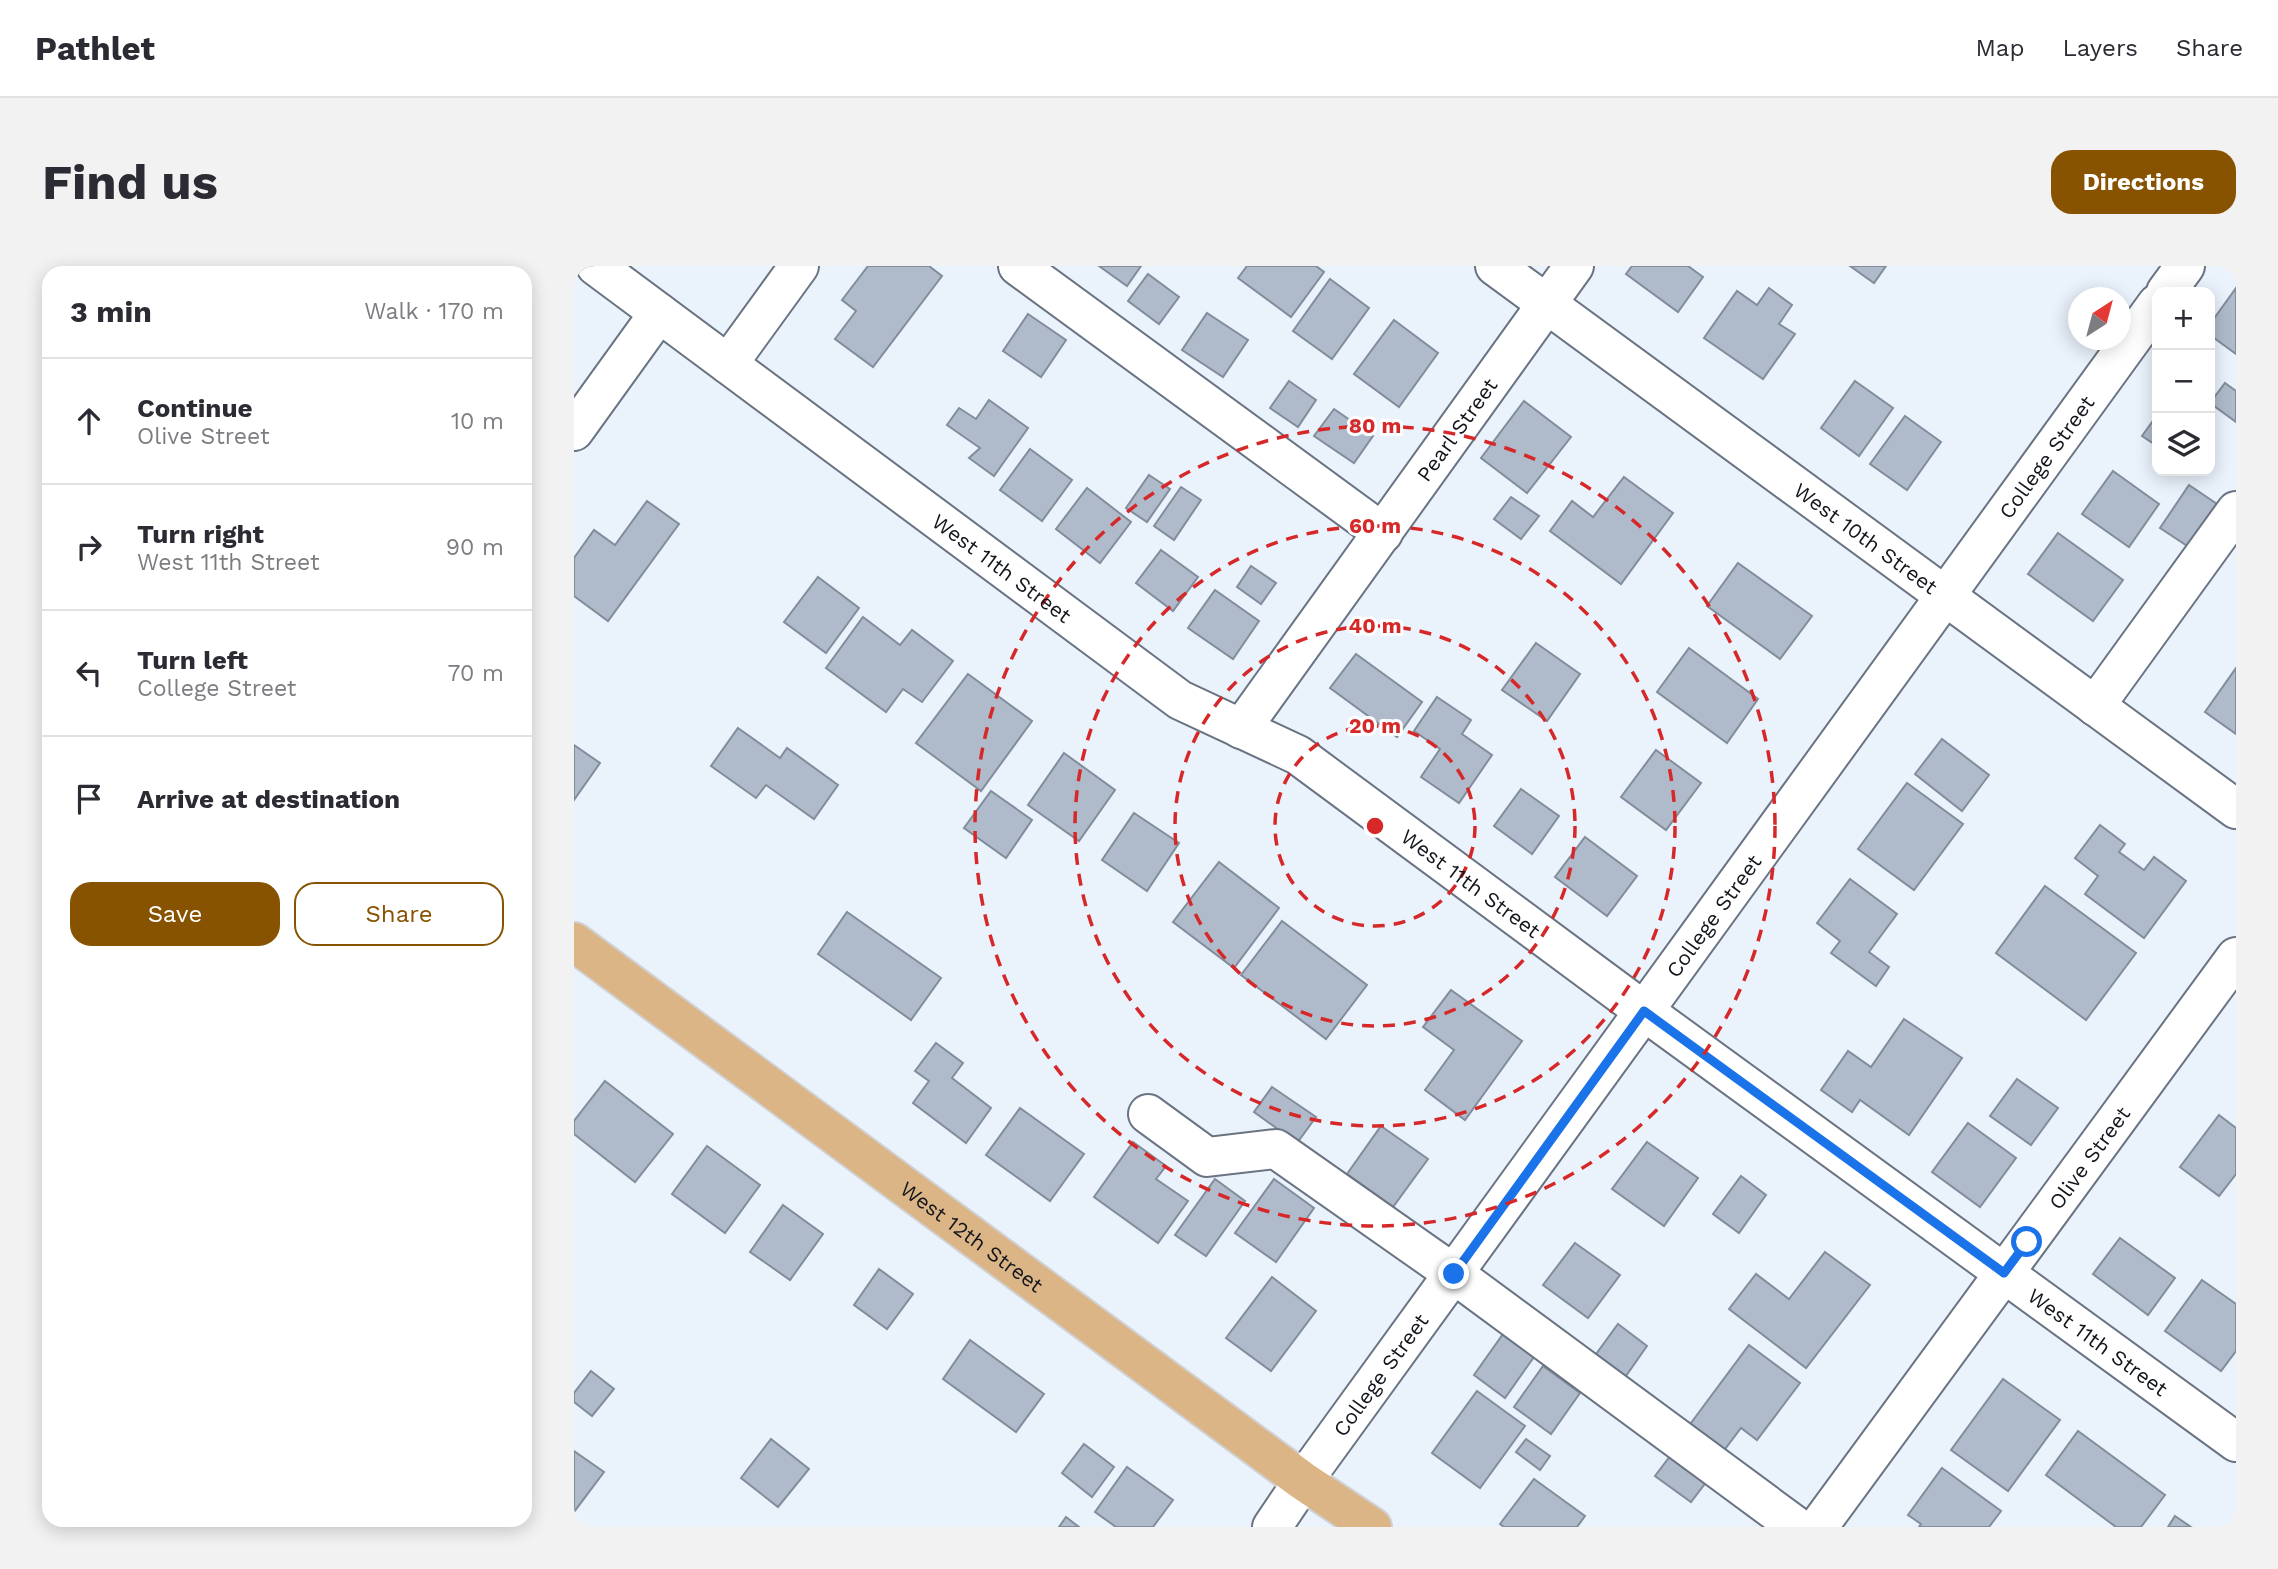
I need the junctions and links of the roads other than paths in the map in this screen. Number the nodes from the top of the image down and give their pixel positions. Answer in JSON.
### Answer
{"nodes":[{"id":1,"x":596,"y":266,"type":"edge"},
{"id":2,"x":799,"y":266,"type":"edge"},
{"id":3,"x":1018,"y":266,"type":"edge"},
{"id":4,"x":1495,"y":266,"type":"edge"},
{"id":5,"x":1574,"y":266,"type":"edge"},
{"id":6,"x":2185,"y":266,"type":"edge"},
{"id":7,"x":2170,"y":287,"type":"edge"},
{"id":8,"x":1547,"y":304,"type":"junction"},
{"id":9,"x":2152,"y":311,"type":"edge"},
{"id":10,"x":659,"y":313,"type":"junction"},
{"id":11,"x":728,"y":364,"type":"junction"},
{"id":12,"x":574,"y":431,"type":"edge"},
{"id":13,"x":2236,"y":511,"type":"edge"},
{"id":14,"x":1383,"y":533,"type":"junction"},
{"id":15,"x":1945,"y":596,"type":"junction"},
{"id":16,"x":2095,"y":706,"type":"junction"},
{"id":17,"x":1241,"y":729,"type":"junction"},
{"id":18,"x":2236,"y":810,"type":"edge"},
{"id":19,"x":574,"y":942,"type":"edge"},
{"id":20,"x":2236,"y":957,"type":"edge"},
{"id":21,"x":1644,"y":1011,"type":"junction"},
{"id":22,"x":1148,"y":1114,"type":"dead end"},
{"id":23,"x":2004,"y":1273,"type":"junction"},
{"id":24,"x":1454,"y":1274,"type":"junction"},
{"id":25,"x":2236,"y":1442,"type":"edge"},
{"id":26,"x":1303,"y":1481,"type":"junction"},
{"id":27,"x":1272,"y":1527,"type":"edge"},
{"id":28,"x":1372,"y":1527,"type":"edge"},
{"id":29,"x":1797,"y":1527,"type":"edge"},
{"id":30,"x":1818,"y":1527,"type":"edge"}],
"edges":[{"from":1,"to":10,"type":"street","name":"West 11th Street"},
{"from":2,"to":11,"type":"street"},
{"from":3,"to":14,"type":"street"},
{"from":4,"to":8,"type":"street","name":"West 10th Street"},
{"from":5,"to":8,"type":"street","name":"Pearl Street"},
{"from":6,"to":7,"type":"street"},
{"from":8,"to":14,"type":"street","name":"Pearl Street"},
{"from":8,"to":15,"type":"street","name":"West 10th Street"},
{"from":9,"to":15,"type":"street","name":"College Street"},
{"from":10,"to":11,"type":"street","name":"West 11th Street"},
{"from":10,"to":12,"type":"street"},
{"from":11,"to":17,"type":"street","name":"West 11th Street"},
{"from":13,"to":16,"type":"street"},
{"from":14,"to":17,"type":"street","name":"Pearl Street"},
{"from":15,"to":16,"type":"street","name":"West 10th Street"},
{"from":15,"to":21,"type":"street","name":"College Street"},
{"from":16,"to":18,"type":"street","name":"West 10th Street"},
{"from":17,"to":21,"type":"street","name":"West 11th Street"},
{"from":19,"to":26,"type":"main road","name":"West 12th Street"},
{"from":20,"to":23,"type":"street","name":"Olive Street"},
{"from":21,"to":23,"type":"street","name":"West 11th Street"},
{"from":21,"to":24,"type":"street","name":"College Street"},
{"from":22,"to":24,"type":"street"},
{"from":23,"to":25,"type":"street","name":"West 11th Street"},
{"from":23,"to":30,"type":"street","name":"Olive Street"},
{"from":24,"to":26,"type":"street","name":"College Street"},
{"from":24,"to":29,"type":"street"},
{"from":26,"to":27,"type":"street","name":"College Street"},
{"from":26,"to":28,"type":"main road","name":"West 12th Street"}]}
